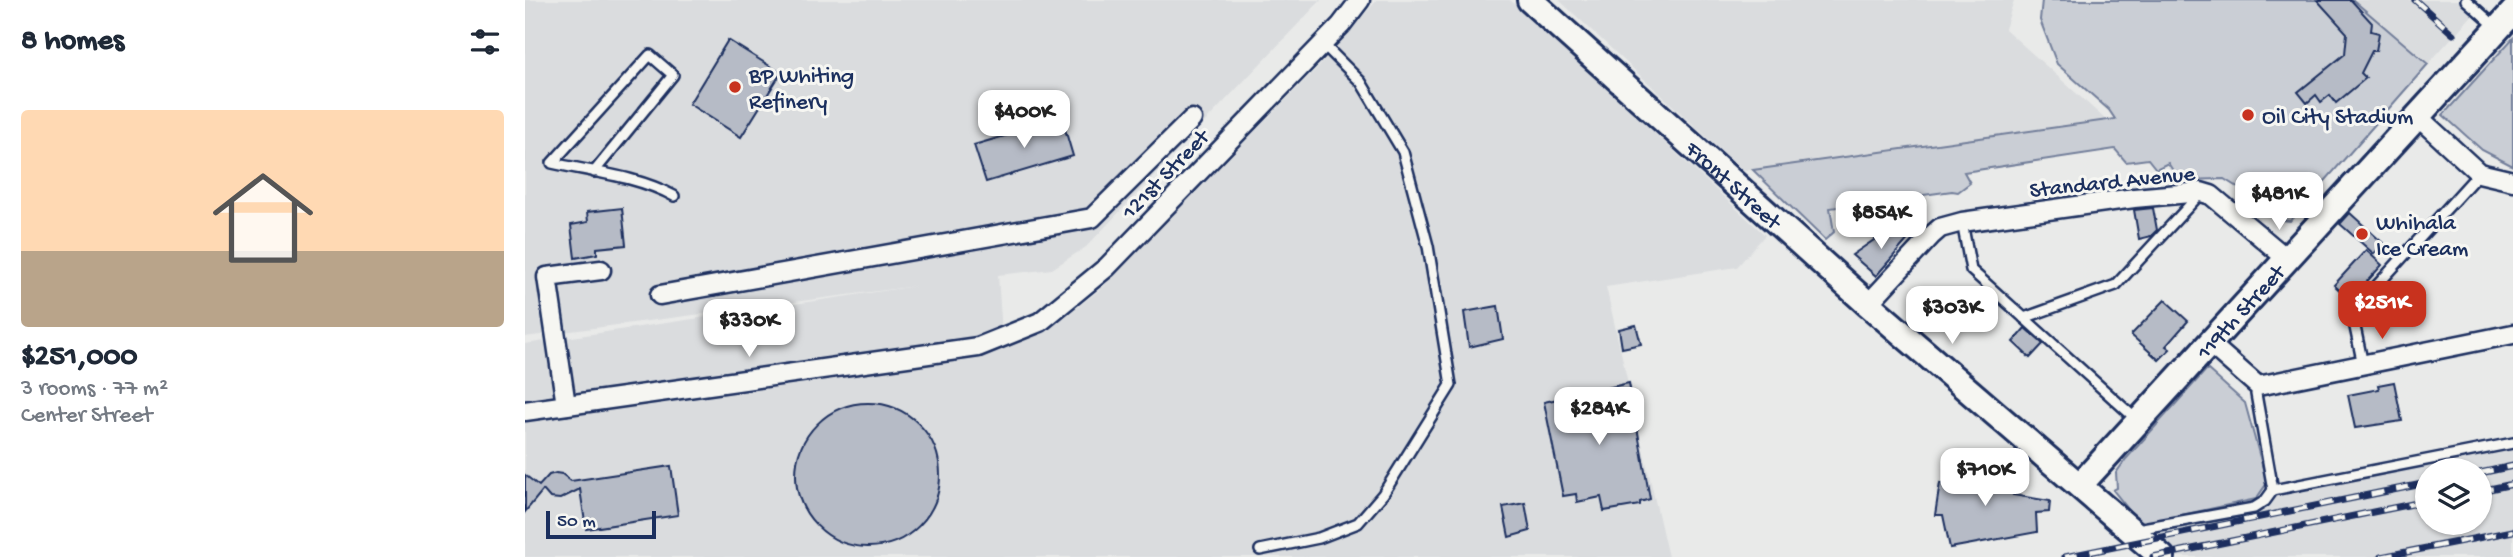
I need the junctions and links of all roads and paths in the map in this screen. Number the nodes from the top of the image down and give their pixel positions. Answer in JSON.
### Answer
{"nodes":[{"id":1,"x":1360,"y":0,"type":"edge"},
{"id":2,"x":1530,"y":0,"type":"edge"},
{"id":3,"x":2466,"y":0,"type":"edge"},
{"id":4,"x":2505,"y":20,"type":"edge"},
{"id":5,"x":1323,"y":44,"type":"junction"},
{"id":6,"x":2417,"y":116,"type":"junction"},
{"id":7,"x":1192,"y":119,"type":"dead end"},
{"id":8,"x":594,"y":172,"type":"junction"},
{"id":9,"x":2479,"y":173,"type":"junction"},
{"id":10,"x":2513,"y":181,"type":"edge"},
{"id":11,"x":2201,"y":192,"type":"junction"},
{"id":12,"x":674,"y":196,"type":"dead end"},
{"id":13,"x":1962,"y":222,"type":"junction"},
{"id":14,"x":2286,"y":258,"type":"junction"},
{"id":15,"x":601,"y":270,"type":"dead end"},
{"id":16,"x":660,"y":295,"type":"dead end"},
{"id":17,"x":1868,"y":304,"type":"junction"},
{"id":18,"x":2024,"y":318,"type":"junction"},
{"id":19,"x":2513,"y":334,"type":"edge"},
{"id":20,"x":2209,"y":342,"type":"junction"},
{"id":21,"x":2363,"y":365,"type":"junction"},
{"id":22,"x":2258,"y":386,"type":"junction"},
{"id":23,"x":566,"y":405,"type":"junction"},
{"id":24,"x":525,"y":411,"type":"edge"},
{"id":25,"x":2138,"y":420,"type":"junction"},
{"id":26,"x":2513,"y":443,"type":"edge"},
{"id":27,"x":2080,"y":485,"type":"junction"},
{"id":28,"x":2273,"y":490,"type":"junction"},
{"id":29,"x":2131,"y":530,"type":"junction"},
{"id":30,"x":1261,"y":550,"type":"dead end"},
{"id":31,"x":2162,"y":557,"type":"edge"}],
"edges":[{"from":1,"to":5,"type":"street","name":"121st Street"},
{"from":2,"to":17,"type":"street","name":"Front Street"},
{"from":3,"to":4,"type":"lane"},
{"from":4,"to":6,"type":"street","name":"119th Street"},
{"from":5,"to":23,"type":"street","name":"121st Street"},
{"from":5,"to":30,"type":"lane"},
{"from":6,"to":9,"type":"street"},
{"from":6,"to":14,"type":"street","name":"119th Street"},
{"from":7,"to":16,"type":"street"},
{"from":8,"to":8,"type":"lane"},
{"from":8,"to":12,"type":"lane"},
{"from":9,"to":10,"type":"street"},
{"from":9,"to":21,"type":"lane"},
{"from":11,"to":13,"type":"street","name":"Standard Avenue"},
{"from":11,"to":14,"type":"street","name":"Standard Avenue"},
{"from":11,"to":18,"type":"lane"},
{"from":13,"to":17,"type":"street","name":"Standard Avenue"},
{"from":13,"to":18,"type":"lane"},
{"from":14,"to":20,"type":"street","name":"119th Street"},
{"from":15,"to":23,"type":"street"},
{"from":17,"to":27,"type":"street","name":"Front Street"},
{"from":18,"to":25,"type":"lane"},
{"from":19,"to":21,"type":"street"},
{"from":20,"to":22,"type":"street"},
{"from":20,"to":25,"type":"street","name":"119th Street"},
{"from":21,"to":22,"type":"street"},
{"from":22,"to":28,"type":"lane"},
{"from":23,"to":24,"type":"street"},
{"from":25,"to":27,"type":"street","name":"119th Street"},
{"from":26,"to":28,"type":"lane"},
{"from":27,"to":29,"type":"street","name":"Front Street"},
{"from":28,"to":29,"type":"lane"},
{"from":29,"to":31,"type":"street","name":"Front Street"}]}
